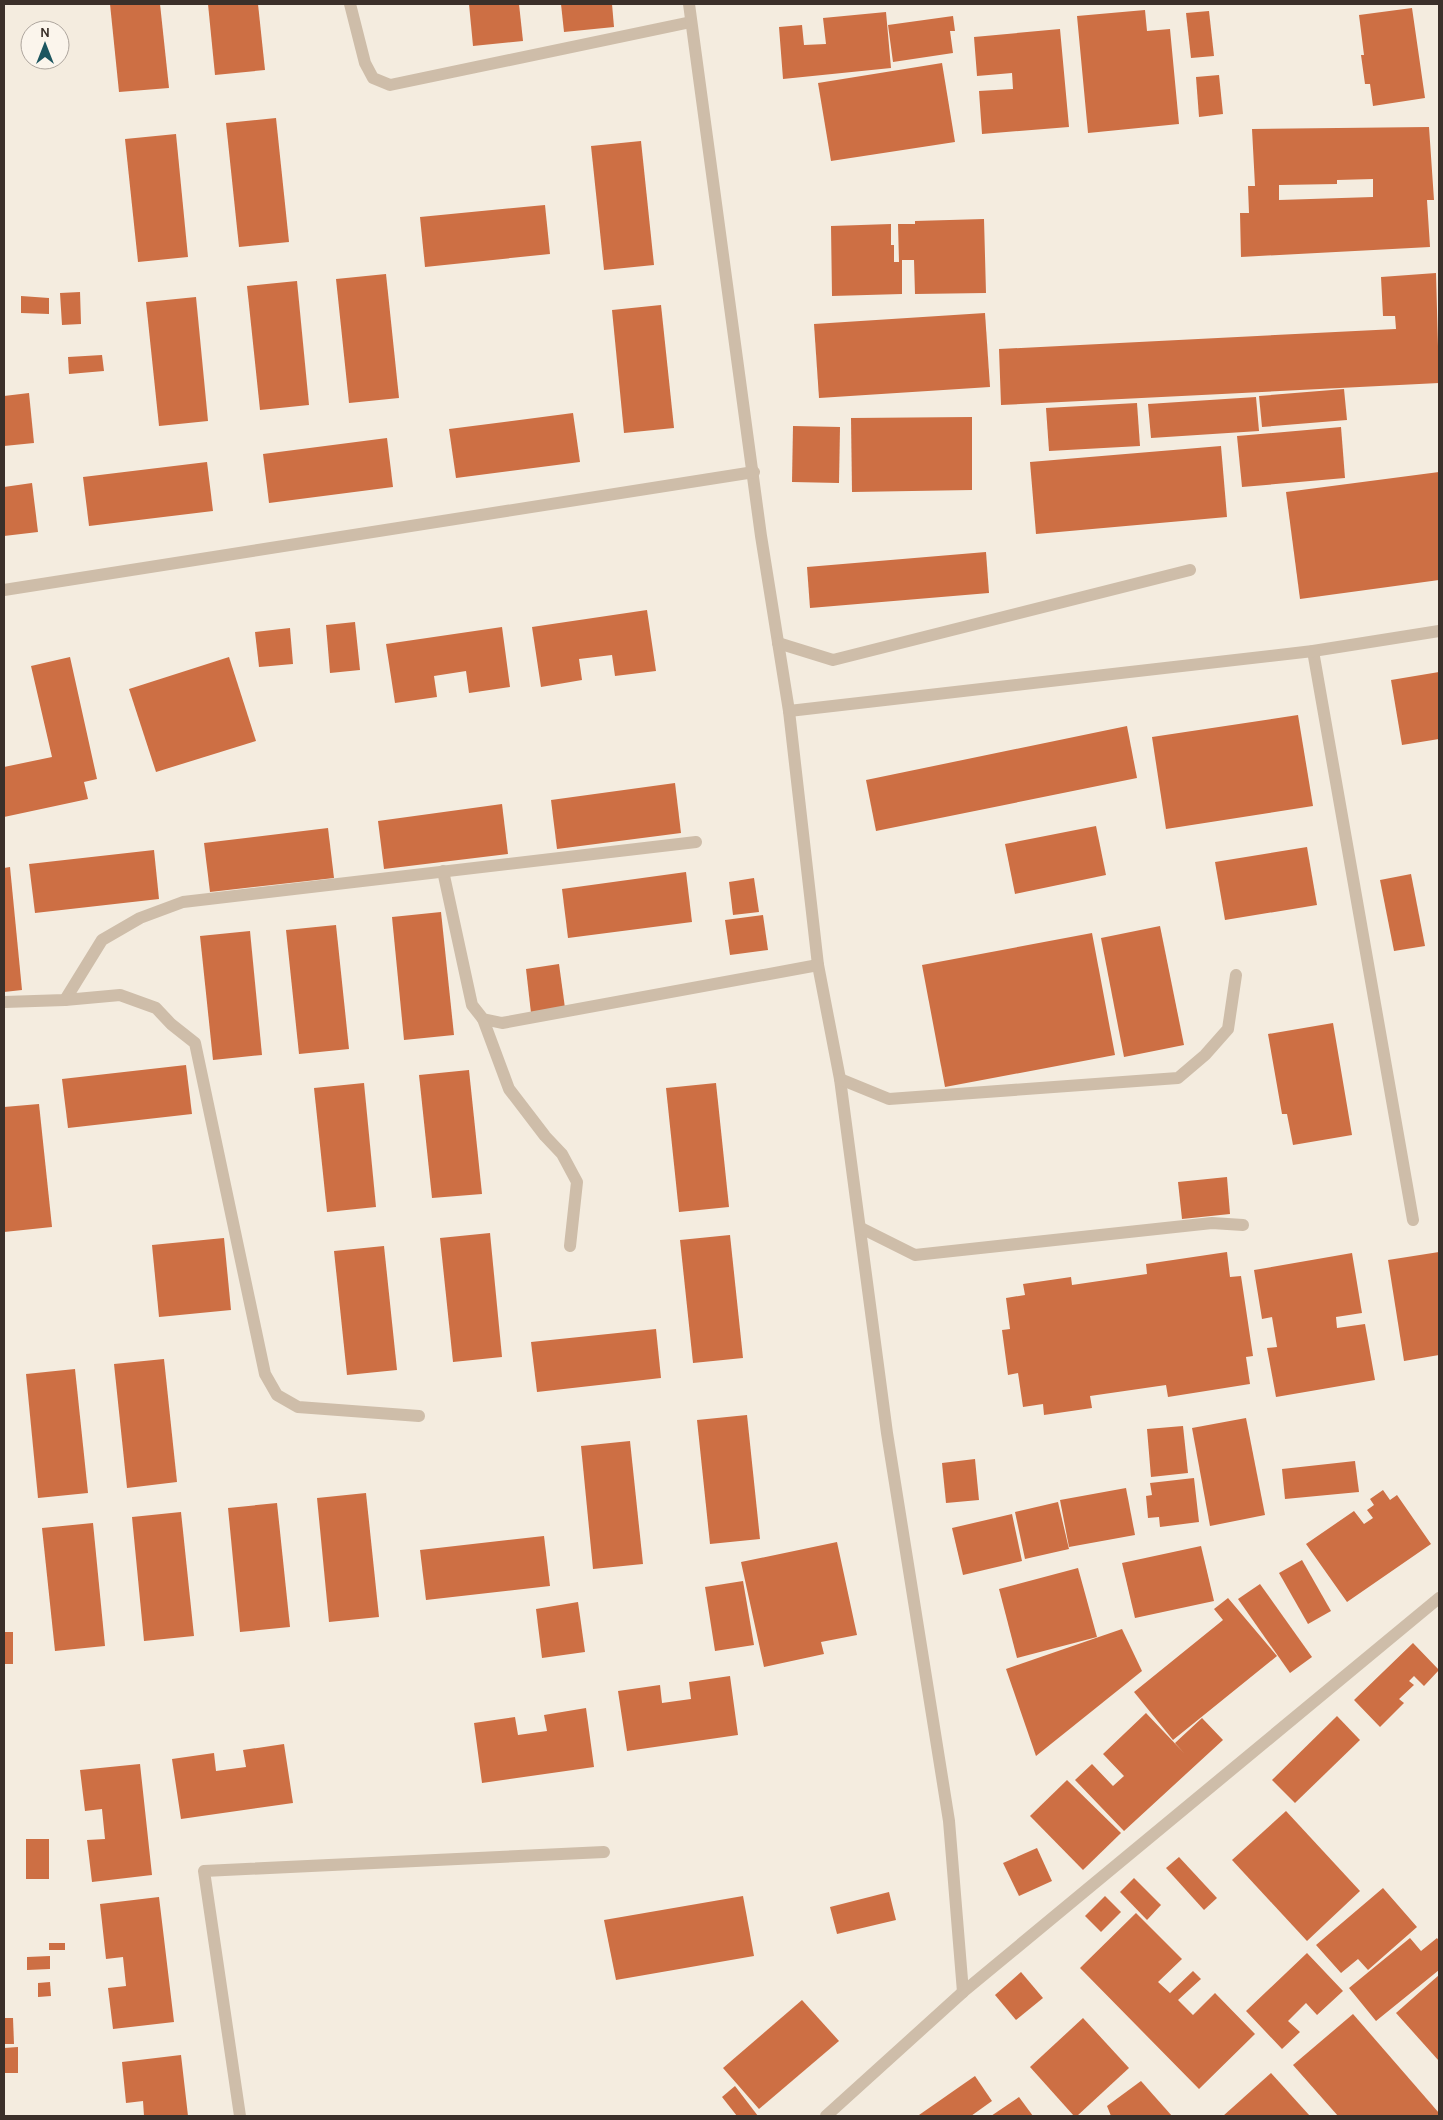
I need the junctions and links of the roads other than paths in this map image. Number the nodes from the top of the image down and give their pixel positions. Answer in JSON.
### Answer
{"nodes":[{"id":1,"x":350,"y":4,"type":"edge"},
{"id":2,"x":689,"y":4,"type":"edge"},
{"id":3,"x":690,"y":22,"type":"junction"},
{"id":4,"x":754,"y":472,"type":"junction"},
{"id":5,"x":1190,"y":570,"type":"dead end"},
{"id":6,"x":4,"y":590,"type":"edge"},
{"id":7,"x":1439,"y":631,"type":"edge"},
{"id":8,"x":778,"y":643,"type":"junction"},
{"id":9,"x":1313,"y":651,"type":"junction"},
{"id":10,"x":789,"y":712,"type":"junction"},
{"id":11,"x":696,"y":842,"type":"dead end"},
{"id":12,"x":443,"y":871,"type":"junction"},
{"id":13,"x":818,"y":965,"type":"junction"},
{"id":14,"x":1236,"y":975,"type":"dead end"},
{"id":15,"x":65,"y":1000,"type":"junction"},
{"id":16,"x":4,"y":1002,"type":"edge"},
{"id":17,"x":483,"y":1019,"type":"junction"},
{"id":18,"x":840,"y":1079,"type":"junction"},
{"id":19,"x":1413,"y":1220,"type":"dead end"},
{"id":20,"x":1243,"y":1225,"type":"dead end"},
{"id":21,"x":861,"y":1228,"type":"junction"},
{"id":22,"x":570,"y":1246,"type":"dead end"},
{"id":23,"x":419,"y":1416,"type":"dead end"},
{"id":24,"x":1439,"y":1598,"type":"edge"},
{"id":25,"x":604,"y":1852,"type":"dead end"},
{"id":26,"x":963,"y":1992,"type":"junction"},
{"id":27,"x":240,"y":2116,"type":"edge"},
{"id":28,"x":826,"y":2116,"type":"edge"}],
"edges":[{"from":1,"to":3,"type":"street"},
{"from":2,"to":3,"type":"street"},
{"from":3,"to":4,"type":"street"},
{"from":4,"to":6,"type":"street"},
{"from":4,"to":8,"type":"street"},
{"from":5,"to":8,"type":"street"},
{"from":7,"to":9,"type":"street"},
{"from":8,"to":10,"type":"street"},
{"from":9,"to":10,"type":"street"},
{"from":9,"to":19,"type":"street"},
{"from":10,"to":13,"type":"street"},
{"from":11,"to":12,"type":"street"},
{"from":12,"to":15,"type":"street"},
{"from":12,"to":17,"type":"street"},
{"from":13,"to":17,"type":"street"},
{"from":13,"to":18,"type":"street"},
{"from":14,"to":18,"type":"street"},
{"from":15,"to":16,"type":"street"},
{"from":15,"to":23,"type":"street"},
{"from":17,"to":22,"type":"street"},
{"from":18,"to":21,"type":"street"},
{"from":20,"to":21,"type":"street"},
{"from":21,"to":26,"type":"street"},
{"from":24,"to":26,"type":"street"},
{"from":25,"to":27,"type":"street"},
{"from":26,"to":28,"type":"street"}]}
